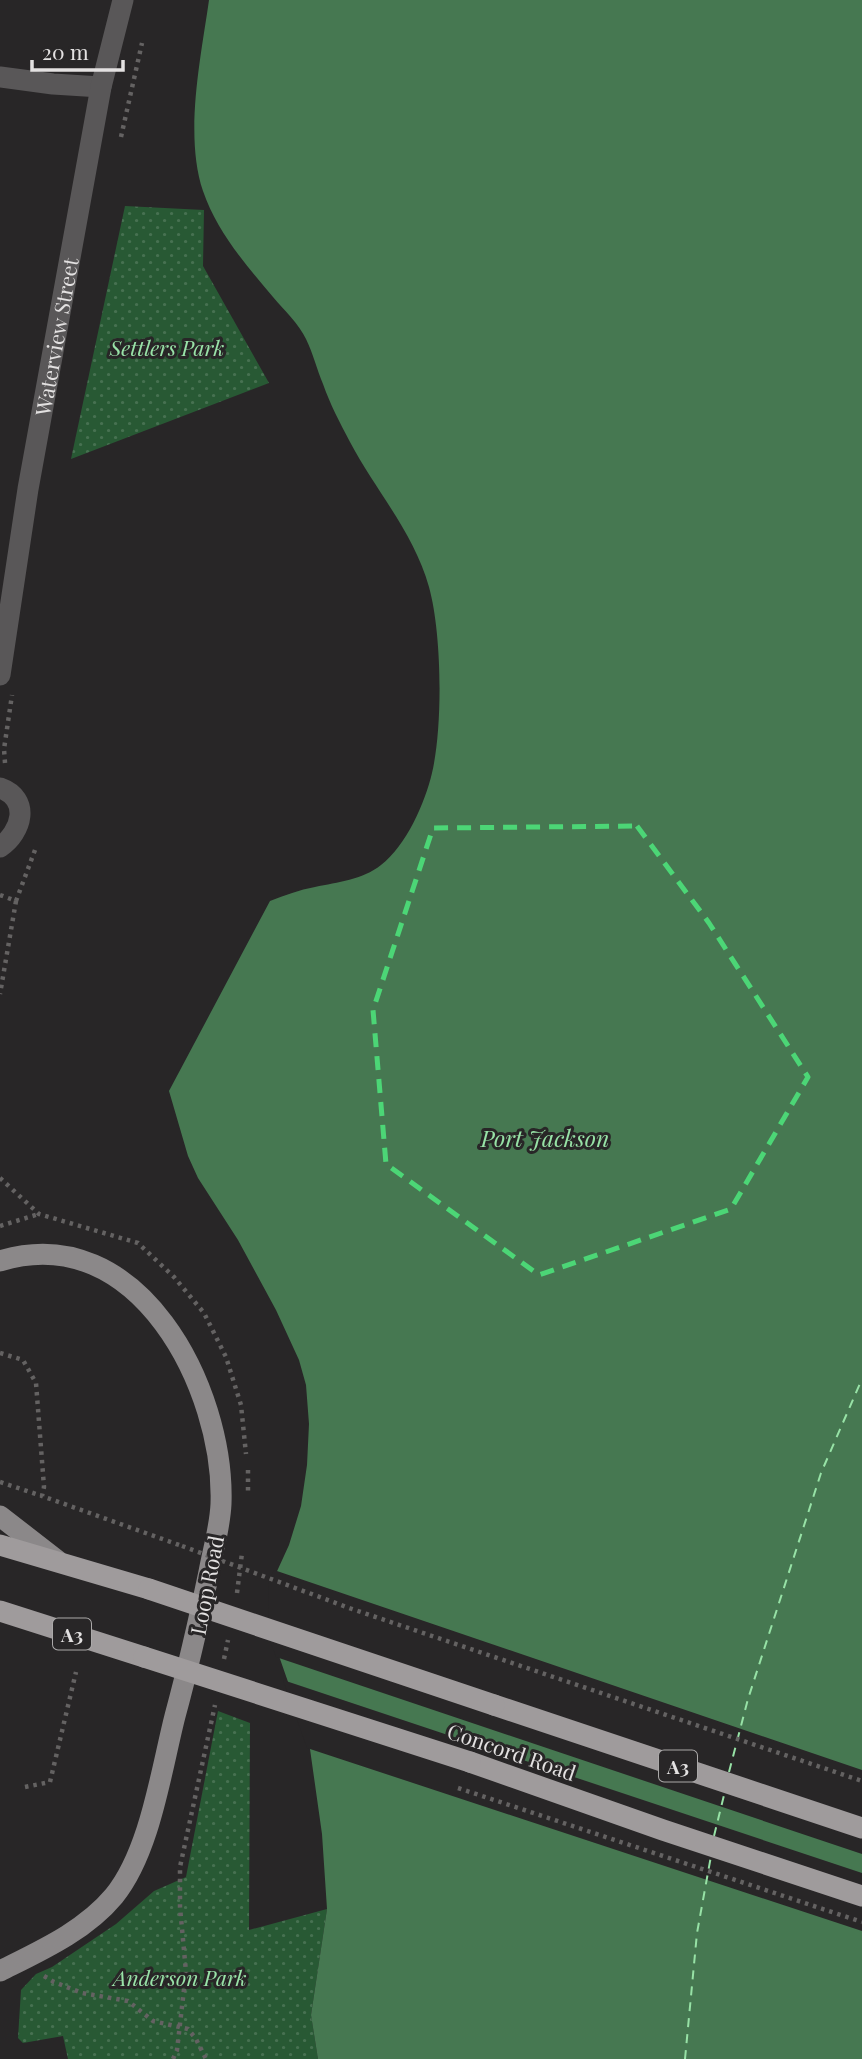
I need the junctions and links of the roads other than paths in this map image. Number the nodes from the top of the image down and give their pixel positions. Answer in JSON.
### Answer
{"nodes":[{"id":1,"x":123,"y":0,"type":"edge"},
{"id":2,"x":0,"y":77,"type":"edge"},
{"id":3,"x":101,"y":87,"type":"junction"},
{"id":4,"x":7,"y":679,"type":"edge"},
{"id":5,"x":4,"y":779,"type":"edge"},
{"id":6,"x":0,"y":847,"type":"edge"},
{"id":7,"x":0,"y":1261,"type":"edge"},
{"id":8,"x":0,"y":1516,"type":"edge"},
{"id":9,"x":0,"y":1545,"type":"edge"},
{"id":10,"x":58,"y":1561,"type":"junction"},
{"id":11,"x":0,"y":1611,"type":"edge"},
{"id":12,"x":862,"y":1828,"type":"edge"},
{"id":13,"x":862,"y":1896,"type":"edge"},
{"id":14,"x":0,"y":1971,"type":"edge"}],
"edges":[{"from":1,"to":3,"type":"street","name":"Waterview Street"},
{"from":2,"to":3,"type":"street"},
{"from":3,"to":4,"type":"street","name":"Waterview Street"},
{"from":5,"to":6,"type":"street"},
{"from":7,"to":14,"type":"main road","name":"Loop Road"},
{"from":8,"to":10,"type":"main road"},
{"from":9,"to":10,"type":"highway","number":"A3"},
{"from":10,"to":12,"type":"highway","name":"Concord Road","number":"A3","bridge":true},
{"from":11,"to":13,"type":"highway","name":"Concord Road","number":"A3","bridge":true}]}
